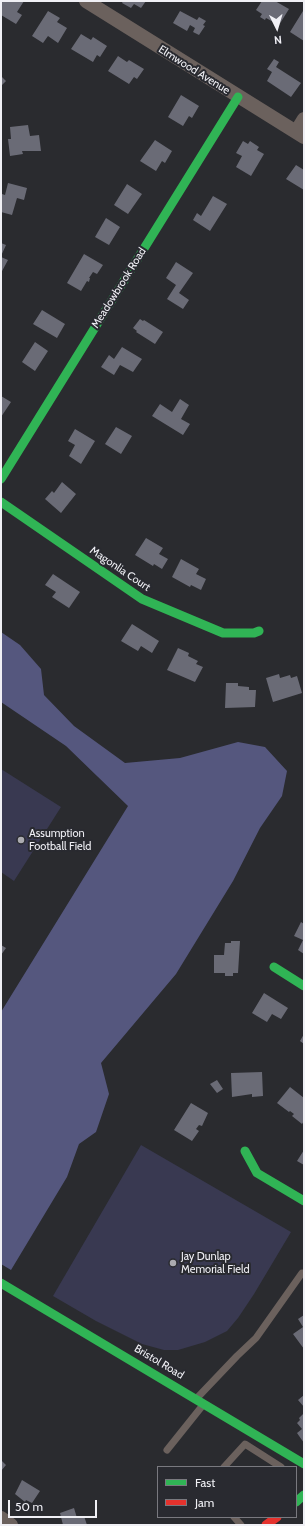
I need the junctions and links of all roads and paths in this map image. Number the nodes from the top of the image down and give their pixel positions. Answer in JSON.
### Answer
{"nodes":[{"id":1,"x":86,"y":1,"type":"edge"},
{"id":2,"x":238,"y":97,"type":"junction"},
{"id":3,"x":304,"y":119,"type":"edge"},
{"id":4,"x":300,"y":134,"type":"edge"},
{"id":5,"x":1,"y":479,"type":"edge"},
{"id":6,"x":1,"y":502,"type":"edge"},
{"id":7,"x":260,"y":631,"type":"dead end"},
{"id":8,"x":274,"y":967,"type":"dead end"},
{"id":9,"x":304,"y":986,"type":"edge"},
{"id":10,"x":245,"y":1151,"type":"dead end"},
{"id":11,"x":304,"y":1201,"type":"edge"},
{"id":12,"x":304,"y":1273,"type":"edge"},
{"id":13,"x":1,"y":1283,"type":"edge"},
{"id":14,"x":201,"y":1401,"type":"junction"},
{"id":15,"x":253,"y":1432,"type":"junction"},
{"id":16,"x":245,"y":1444,"type":"junction"},
{"id":17,"x":167,"y":1450,"type":"dead end"},
{"id":18,"x":295,"y":1458,"type":"junction"},
{"id":19,"x":304,"y":1464,"type":"edge"},
{"id":20,"x":225,"y":1466,"type":"edge"},
{"id":21,"x":279,"y":1466,"type":"edge"},
{"id":22,"x":286,"y":1466,"type":"edge"},
{"id":23,"x":1,"y":1518,"type":"edge"},
{"id":24,"x":275,"y":1518,"type":"edge"},
{"id":25,"x":11,"y":1525,"type":"edge"},
{"id":26,"x":266,"y":1525,"type":"edge"}],
"edges":[{"from":1,"to":2,"type":"street","name":"Elmwood Avenue"},
{"from":2,"to":4,"type":"street","name":"Elmwood Avenue"},
{"from":2,"to":5,"type":"street","name":"Meadowbrook Road"},
{"from":3,"to":4,"type":"street"},
{"from":6,"to":7,"type":"street","name":"Magonlia Court"},
{"from":8,"to":9,"type":"street"},
{"from":10,"to":11,"type":"street"},
{"from":12,"to":14,"type":"lane"},
{"from":13,"to":14,"type":"street","name":"Bristol Road"},
{"from":14,"to":15,"type":"street","name":"Bristol Road"},
{"from":14,"to":17,"type":"lane"},
{"from":15,"to":16,"type":"lane"},
{"from":15,"to":18,"type":"street","name":"Bristol Road"},
{"from":16,"to":20,"type":"lane"},
{"from":16,"to":21,"type":"lane"},
{"from":18,"to":19,"type":"street","name":"Bristol Road"},
{"from":18,"to":22,"type":"lane"},
{"from":23,"to":25,"type":"street"},
{"from":24,"to":26,"type":"street"}]}
